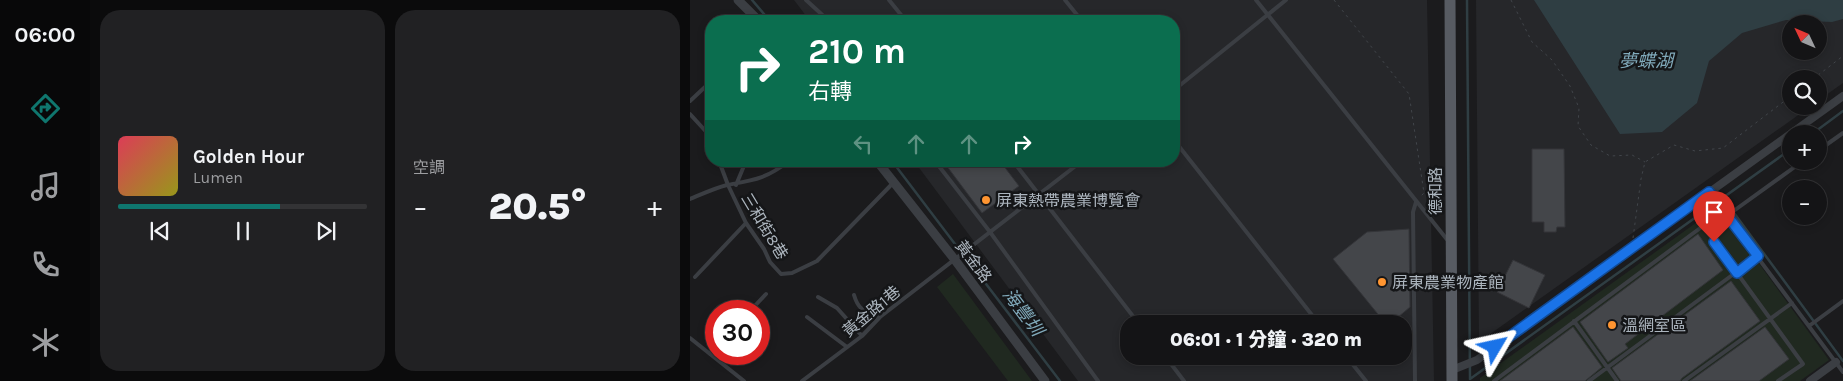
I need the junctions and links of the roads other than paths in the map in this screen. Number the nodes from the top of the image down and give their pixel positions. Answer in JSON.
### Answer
{"nodes":[{"id":1,"x":738,"y":0,"type":"edge"},
{"id":2,"x":806,"y":0,"type":"edge"},
{"id":3,"x":889,"y":0,"type":"edge"},
{"id":4,"x":1065,"y":0,"type":"edge"},
{"id":5,"x":1256,"y":0,"type":"edge"},
{"id":6,"x":1286,"y":0,"type":"edge"},
{"id":7,"x":1450,"y":0,"type":"edge"},
{"id":8,"x":1268,"y":14,"type":"junction"},
{"id":9,"x":753,"y":15,"type":"edge"},
{"id":10,"x":822,"y":15,"type":"edge"},
{"id":11,"x":901,"y":15,"type":"edge"},
{"id":12,"x":1077,"y":15,"type":"edge"},
{"id":13,"x":1180,"y":85,"type":"edge"},
{"id":14,"x":705,"y":86,"type":"dead end"},
{"id":15,"x":1843,"y":96,"type":"edge"},
{"id":16,"x":690,"y":101,"type":"edge"},
{"id":17,"x":690,"y":114,"type":"edge"},
{"id":18,"x":705,"y":130,"type":"edge"},
{"id":19,"x":1843,"y":132,"type":"edge"},
{"id":20,"x":1827,"y":144,"type":"edge"},
{"id":21,"x":1180,"y":148,"type":"edge"},
{"id":22,"x":721,"y":167,"type":"edge"},
{"id":23,"x":744,"y":167,"type":"edge"},
{"id":24,"x":782,"y":167,"type":"edge"},
{"id":25,"x":882,"y":167,"type":"edge"},
{"id":26,"x":940,"y":167,"type":"edge"},
{"id":27,"x":1017,"y":167,"type":"edge"},
{"id":28,"x":1074,"y":167,"type":"edge"},
{"id":29,"x":1790,"y":170,"type":"edge"},
{"id":30,"x":894,"y":182,"type":"junction"},
{"id":31,"x":728,"y":185,"type":"junction"},
{"id":32,"x":736,"y":185,"type":"junction"},
{"id":33,"x":1709,"y":192,"type":"junction"},
{"id":34,"x":1038,"y":195,"type":"junction"},
{"id":35,"x":690,"y":199,"type":"edge"},
{"id":36,"x":1416,"y":202,"type":"junction"},
{"id":37,"x":1728,"y":215,"type":"junction"},
{"id":38,"x":746,"y":223,"type":"junction"},
{"id":39,"x":990,"y":232,"type":"junction"},
{"id":40,"x":1452,"y":246,"type":"junction"},
{"id":41,"x":1758,"y":256,"type":"junction"},
{"id":42,"x":955,"y":260,"type":"junction"},
{"id":43,"x":1737,"y":273,"type":"junction"},
{"id":44,"x":695,"y":277,"type":"dead end"},
{"id":45,"x":766,"y":294,"type":"dead end"},
{"id":46,"x":854,"y":295,"type":"dead end"},
{"id":47,"x":818,"y":296,"type":"dead end"},
{"id":48,"x":760,"y":300,"type":"edge"},
{"id":49,"x":1843,"y":301,"type":"edge"},
{"id":50,"x":1792,"y":303,"type":"junction"},
{"id":51,"x":1132,"y":315,"type":"edge"},
{"id":52,"x":1312,"y":315,"type":"edge"},
{"id":53,"x":807,"y":317,"type":"dead end"},
{"id":54,"x":880,"y":317,"type":"junction"},
{"id":55,"x":1770,"y":319,"type":"junction"},
{"id":56,"x":1574,"y":322,"type":"junction"},
{"id":57,"x":1809,"y":326,"type":"junction"},
{"id":58,"x":862,"y":336,"type":"junction"},
{"id":59,"x":690,"y":338,"type":"edge"},
{"id":60,"x":848,"y":347,"type":"junction"},
{"id":61,"x":705,"y":350,"type":"edge"},
{"id":62,"x":1836,"y":362,"type":"junction"},
{"id":63,"x":724,"y":365,"type":"edge"},
{"id":64,"x":1172,"y":365,"type":"edge"},
{"id":65,"x":1353,"y":365,"type":"edge"},
{"id":66,"x":1607,"y":368,"type":"junction"},
{"id":67,"x":1843,"y":372,"type":"edge"},
{"id":68,"x":1452,"y":376,"type":"edge"},
{"id":69,"x":744,"y":381,"type":"edge"},
{"id":70,"x":802,"y":381,"type":"edge"},
{"id":71,"x":1045,"y":381,"type":"edge"},
{"id":72,"x":1098,"y":381,"type":"edge"},
{"id":73,"x":1184,"y":381,"type":"edge"},
{"id":74,"x":1366,"y":381,"type":"edge"},
{"id":75,"x":1415,"y":381,"type":"edge"},
{"id":76,"x":1494,"y":381,"type":"edge"},
{"id":77,"x":1589,"y":381,"type":"edge"},
{"id":78,"x":1617,"y":381,"type":"edge"},
{"id":79,"x":1684,"y":381,"type":"edge"},
{"id":80,"x":1778,"y":381,"type":"edge"},
{"id":81,"x":1810,"y":381,"type":"edge"}],
"edges":[{"from":1,"to":9,"type":"street"},
{"from":2,"to":10,"type":"lane"},
{"from":3,"to":11,"type":"lane"},
{"from":4,"to":12,"type":"lane"},
{"from":5,"to":8,"type":"lane"},
{"from":6,"to":8,"type":"lane"},
{"from":7,"to":40,"type":"main road","name":"德和路"},
{"from":8,"to":13,"type":"lane"},
{"from":8,"to":36,"type":"lane"},
{"from":14,"to":16,"type":"lane"},
{"from":15,"to":33,"type":"street"},
{"from":17,"to":18,"type":"lane"},
{"from":19,"to":20,"type":"lane"},
{"from":21,"to":52,"type":"lane"},
{"from":22,"to":31,"type":"lane","name":"三和街8巷"},
{"from":23,"to":32,"type":"lane"},
{"from":24,"to":32,"type":"lane"},
{"from":25,"to":30,"type":"street","name":"黃金路"},
{"from":26,"to":39,"type":"lane"},
{"from":27,"to":34,"type":"lane"},
{"from":28,"to":34,"type":"lane","name":"黃金路1巷"},
{"from":29,"to":37,"type":"lane"},
{"from":30,"to":38,"type":"lane","name":"三和街8巷"},
{"from":30,"to":42,"type":"street","name":"黃金路"},
{"from":31,"to":32,"type":"lane"},
{"from":31,"to":35,"type":"lane"},
{"from":31,"to":38,"type":"lane","name":"三和街8巷"},
{"from":33,"to":37,"type":"lane"},
{"from":33,"to":68,"type":"street"},
{"from":34,"to":39,"type":"lane","name":"黃金路1巷"},
{"from":34,"to":51,"type":"lane"},
{"from":36,"to":40,"type":"lane"},
{"from":36,"to":75,"type":"lane"},
{"from":37,"to":41,"type":"lane"},
{"from":38,"to":44,"type":"lane"},
{"from":39,"to":42,"type":"lane","name":"黃金路1巷"},
{"from":39,"to":72,"type":"lane"},
{"from":40,"to":68,"type":"main road","name":"德和路"},
{"from":41,"to":43,"type":"lane"},
{"from":41,"to":50,"type":"lane"},
{"from":42,"to":54,"type":"lane","name":"黃金路1巷"},
{"from":42,"to":71,"type":"street","name":"黃金路"},
{"from":43,"to":55,"type":"lane"},
{"from":43,"to":56,"type":"lane"},
{"from":43,"to":66,"type":"lane"},
{"from":45,"to":48,"type":"lane"},
{"from":46,"to":54,"type":"lane"},
{"from":47,"to":58,"type":"lane"},
{"from":49,"to":57,"type":"lane"},
{"from":50,"to":55,"type":"lane"},
{"from":50,"to":57,"type":"lane"},
{"from":53,"to":60,"type":"lane"},
{"from":54,"to":58,"type":"lane","name":"黃金路1巷"},
{"from":55,"to":79,"type":"lane"},
{"from":55,"to":80,"type":"lane"},
{"from":56,"to":66,"type":"lane"},
{"from":56,"to":76,"type":"lane"},
{"from":57,"to":62,"type":"lane"},
{"from":58,"to":60,"type":"lane","name":"黃金路1巷"},
{"from":59,"to":61,"type":"lane"},
{"from":60,"to":70,"type":"lane","name":"黃金路1巷"},
{"from":62,"to":67,"type":"lane"},
{"from":62,"to":81,"type":"street"},
{"from":63,"to":69,"type":"lane"},
{"from":64,"to":73,"type":"lane"},
{"from":65,"to":74,"type":"lane"},
{"from":66,"to":77,"type":"lane"},
{"from":66,"to":78,"type":"lane"}]}
